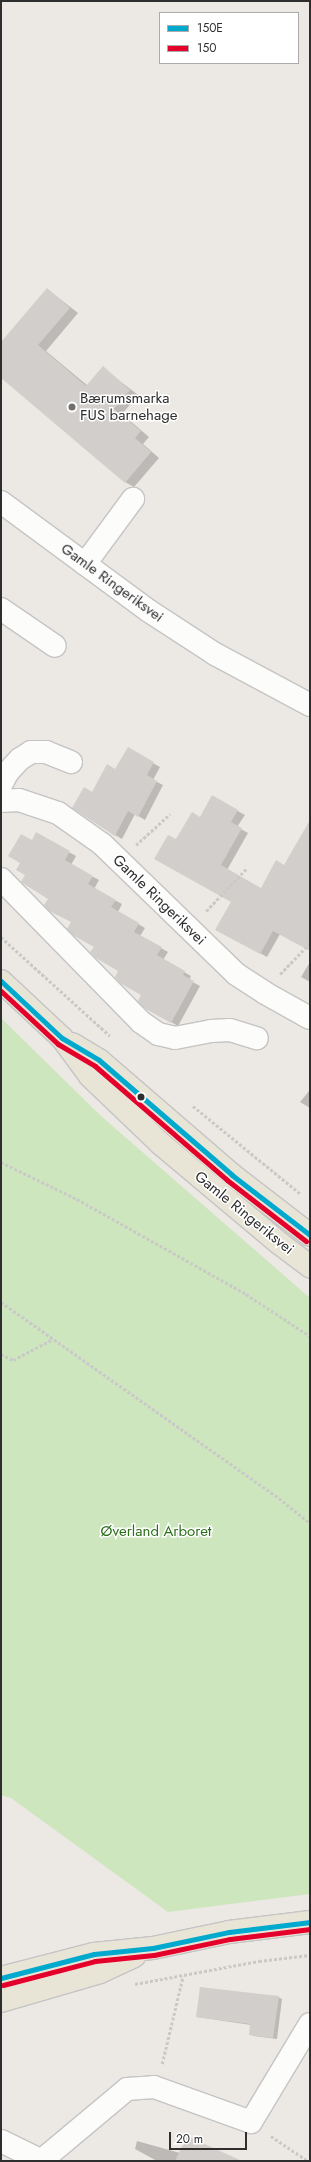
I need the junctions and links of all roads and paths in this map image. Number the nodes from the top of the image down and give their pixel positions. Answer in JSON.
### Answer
{"nodes":[{"id":1,"x":133,"y":499,"type":"dead end"},
{"id":2,"x":1,"y":502,"type":"edge"},
{"id":3,"x":85,"y":564,"type":"junction"},
{"id":4,"x":1,"y":609,"type":"edge"},
{"id":5,"x":55,"y":646,"type":"dead end"},
{"id":6,"x":310,"y":705,"type":"edge"},
{"id":7,"x":71,"y":762,"type":"dead end"},
{"id":8,"x":1,"y":785,"type":"edge"},
{"id":9,"x":1,"y":801,"type":"edge"},
{"id":10,"x":170,"y":814,"type":"dead end"},
{"id":11,"x":119,"y":861,"type":"junction"},
{"id":12,"x":247,"y":868,"type":"dead end"},
{"id":13,"x":1,"y":879,"type":"edge"},
{"id":14,"x":188,"y":928,"type":"junction"},
{"id":15,"x":1,"y":937,"type":"edge"},
{"id":16,"x":310,"y":943,"type":"edge"},
{"id":17,"x":1,"y":981,"type":"edge"},
{"id":18,"x":265,"y":993,"type":"junction"},
{"id":19,"x":310,"y":1018,"type":"edge"},
{"id":20,"x":62,"y":1038,"type":"junction"},
{"id":21,"x":112,"y":1038,"type":"dead end"},
{"id":22,"x":256,"y":1038,"type":"dead end"},
{"id":23,"x":188,"y":1102,"type":"dead end"},
{"id":24,"x":1,"y":1162,"type":"edge"},
{"id":25,"x":304,"y":1197,"type":"dead end"},
{"id":26,"x":310,"y":1235,"type":"edge"},
{"id":27,"x":310,"y":1266,"type":"edge"},
{"id":28,"x":1,"y":1302,"type":"edge"},
{"id":29,"x":310,"y":1336,"type":"edge"},
{"id":30,"x":53,"y":1339,"type":"junction"},
{"id":31,"x":1,"y":1354,"type":"edge"},
{"id":32,"x":310,"y":1524,"type":"edge"},
{"id":33,"x":310,"y":1922,"type":"edge"},
{"id":34,"x":153,"y":1948,"type":"junction"},
{"id":35,"x":310,"y":1955,"type":"edge"},
{"id":36,"x":184,"y":1976,"type":"junction"},
{"id":37,"x":1,"y":1978,"type":"edge"},
{"id":38,"x":131,"y":1985,"type":"dead end"},
{"id":39,"x":1,"y":2001,"type":"edge"},
{"id":40,"x":310,"y":2024,"type":"edge"},
{"id":41,"x":154,"y":2087,"type":"junction"},
{"id":42,"x":251,"y":2122,"type":"junction"},
{"id":43,"x":1,"y":2141,"type":"edge"},
{"id":44,"x":41,"y":2161,"type":"edge"},
{"id":45,"x":308,"y":2161,"type":"edge"}],
"edges":[{"from":1,"to":3,"type":"street"},
{"from":2,"to":3,"type":"street","name":"Gamle Ringeriksvei"},
{"from":3,"to":6,"type":"street","name":"Gamle Ringeriksvei"},
{"from":4,"to":5,"type":"street"},
{"from":7,"to":8,"type":"street"},
{"from":9,"to":11,"type":"street","name":"Gamle Ringeriksvei"},
{"from":10,"to":11,"type":"path"},
{"from":11,"to":14,"type":"street","name":"Gamle Ringeriksvei"},
{"from":12,"to":14,"type":"path"},
{"from":13,"to":22,"type":"street"},
{"from":14,"to":18,"type":"street","name":"Gamle Ringeriksvei"},
{"from":15,"to":21,"type":"path"},
{"from":16,"to":18,"type":"path"},
{"from":17,"to":20,"type":"main road","name":"Gamle Ringeriksvei"},
{"from":18,"to":19,"type":"street","name":"Gamle Ringeriksvei"},
{"from":20,"to":26,"type":"main road","name":"Gamle Ringeriksvei"},
{"from":20,"to":27,"type":"main road","name":"Gamle Ringeriksvei"},
{"from":23,"to":25,"type":"path"},
{"from":24,"to":29,"type":"path"},
{"from":28,"to":30,"type":"path"},
{"from":30,"to":31,"type":"path"},
{"from":30,"to":32,"type":"path"},
{"from":33,"to":34,"type":"main road"},
{"from":34,"to":37,"type":"main road"},
{"from":34,"to":39,"type":"main road"},
{"from":35,"to":36,"type":"path"},
{"from":36,"to":38,"type":"path"},
{"from":36,"to":41,"type":"path"},
{"from":40,"to":42,"type":"street"},
{"from":41,"to":42,"type":"street"},
{"from":41,"to":44,"type":"street"},
{"from":42,"to":45,"type":"path"},
{"from":43,"to":44,"type":"street"}]}
